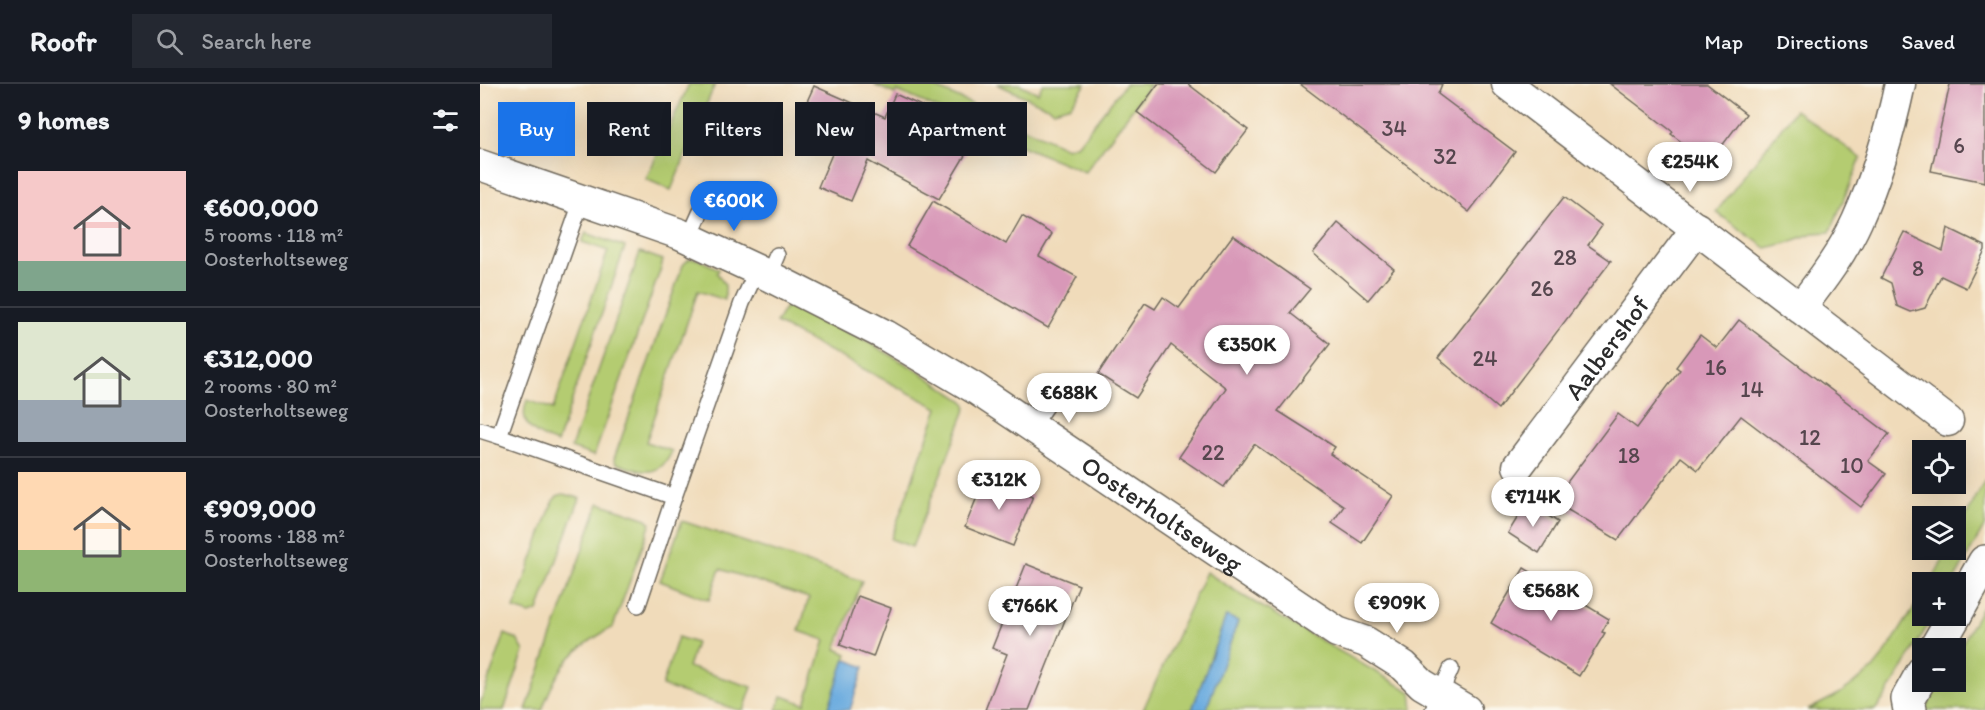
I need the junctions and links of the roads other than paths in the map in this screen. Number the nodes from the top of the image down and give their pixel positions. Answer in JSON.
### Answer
{"nodes":[{"id":1,"x":1507,"y":84,"type":"edge"},
{"id":2,"x":1900,"y":84,"type":"edge"},
{"id":3,"x":480,"y":165,"type":"edge"},
{"id":4,"x":708,"y":198,"type":"dead end"},
{"id":5,"x":577,"y":214,"type":"dead end"},
{"id":6,"x":1697,"y":228,"type":"junction"},
{"id":7,"x":689,"y":238,"type":"junction"},
{"id":8,"x":768,"y":267,"type":"junction"},
{"id":9,"x":1801,"y":307,"type":"junction"},
{"id":10,"x":1948,"y":421,"type":"dead end"},
{"id":11,"x":480,"y":430,"type":"edge"},
{"id":12,"x":499,"y":436,"type":"junction"},
{"id":13,"x":1518,"y":466,"type":"dead end"},
{"id":14,"x":674,"y":498,"type":"junction"},
{"id":15,"x":1985,"y":562,"type":"edge"},
{"id":16,"x":1966,"y":595,"type":"edge"},
{"id":17,"x":638,"y":605,"type":"dead end"},
{"id":18,"x":1441,"y":691,"type":"edge"},
{"id":19,"x":1466,"y":710,"type":"edge"}],
"edges":[{"from":1,"to":6,"type":"street"},
{"from":2,"to":9,"type":"street"},
{"from":3,"to":7,"type":"street","name":"Oosterholtseweg"},
{"from":4,"to":7,"type":"lane"},
{"from":5,"to":12,"type":"lane"},
{"from":6,"to":9,"type":"street"},
{"from":6,"to":13,"type":"street","name":"Aalbershof"},
{"from":7,"to":8,"type":"street","name":"Oosterholtseweg"},
{"from":8,"to":14,"type":"lane"},
{"from":8,"to":18,"type":"street","name":"Oosterholtseweg"},
{"from":9,"to":10,"type":"street"},
{"from":11,"to":12,"type":"lane"},
{"from":12,"to":14,"type":"lane"},
{"from":14,"to":17,"type":"lane"},
{"from":15,"to":16,"type":"street"},
{"from":18,"to":19,"type":"street","name":"Oosterholtseweg"}]}
